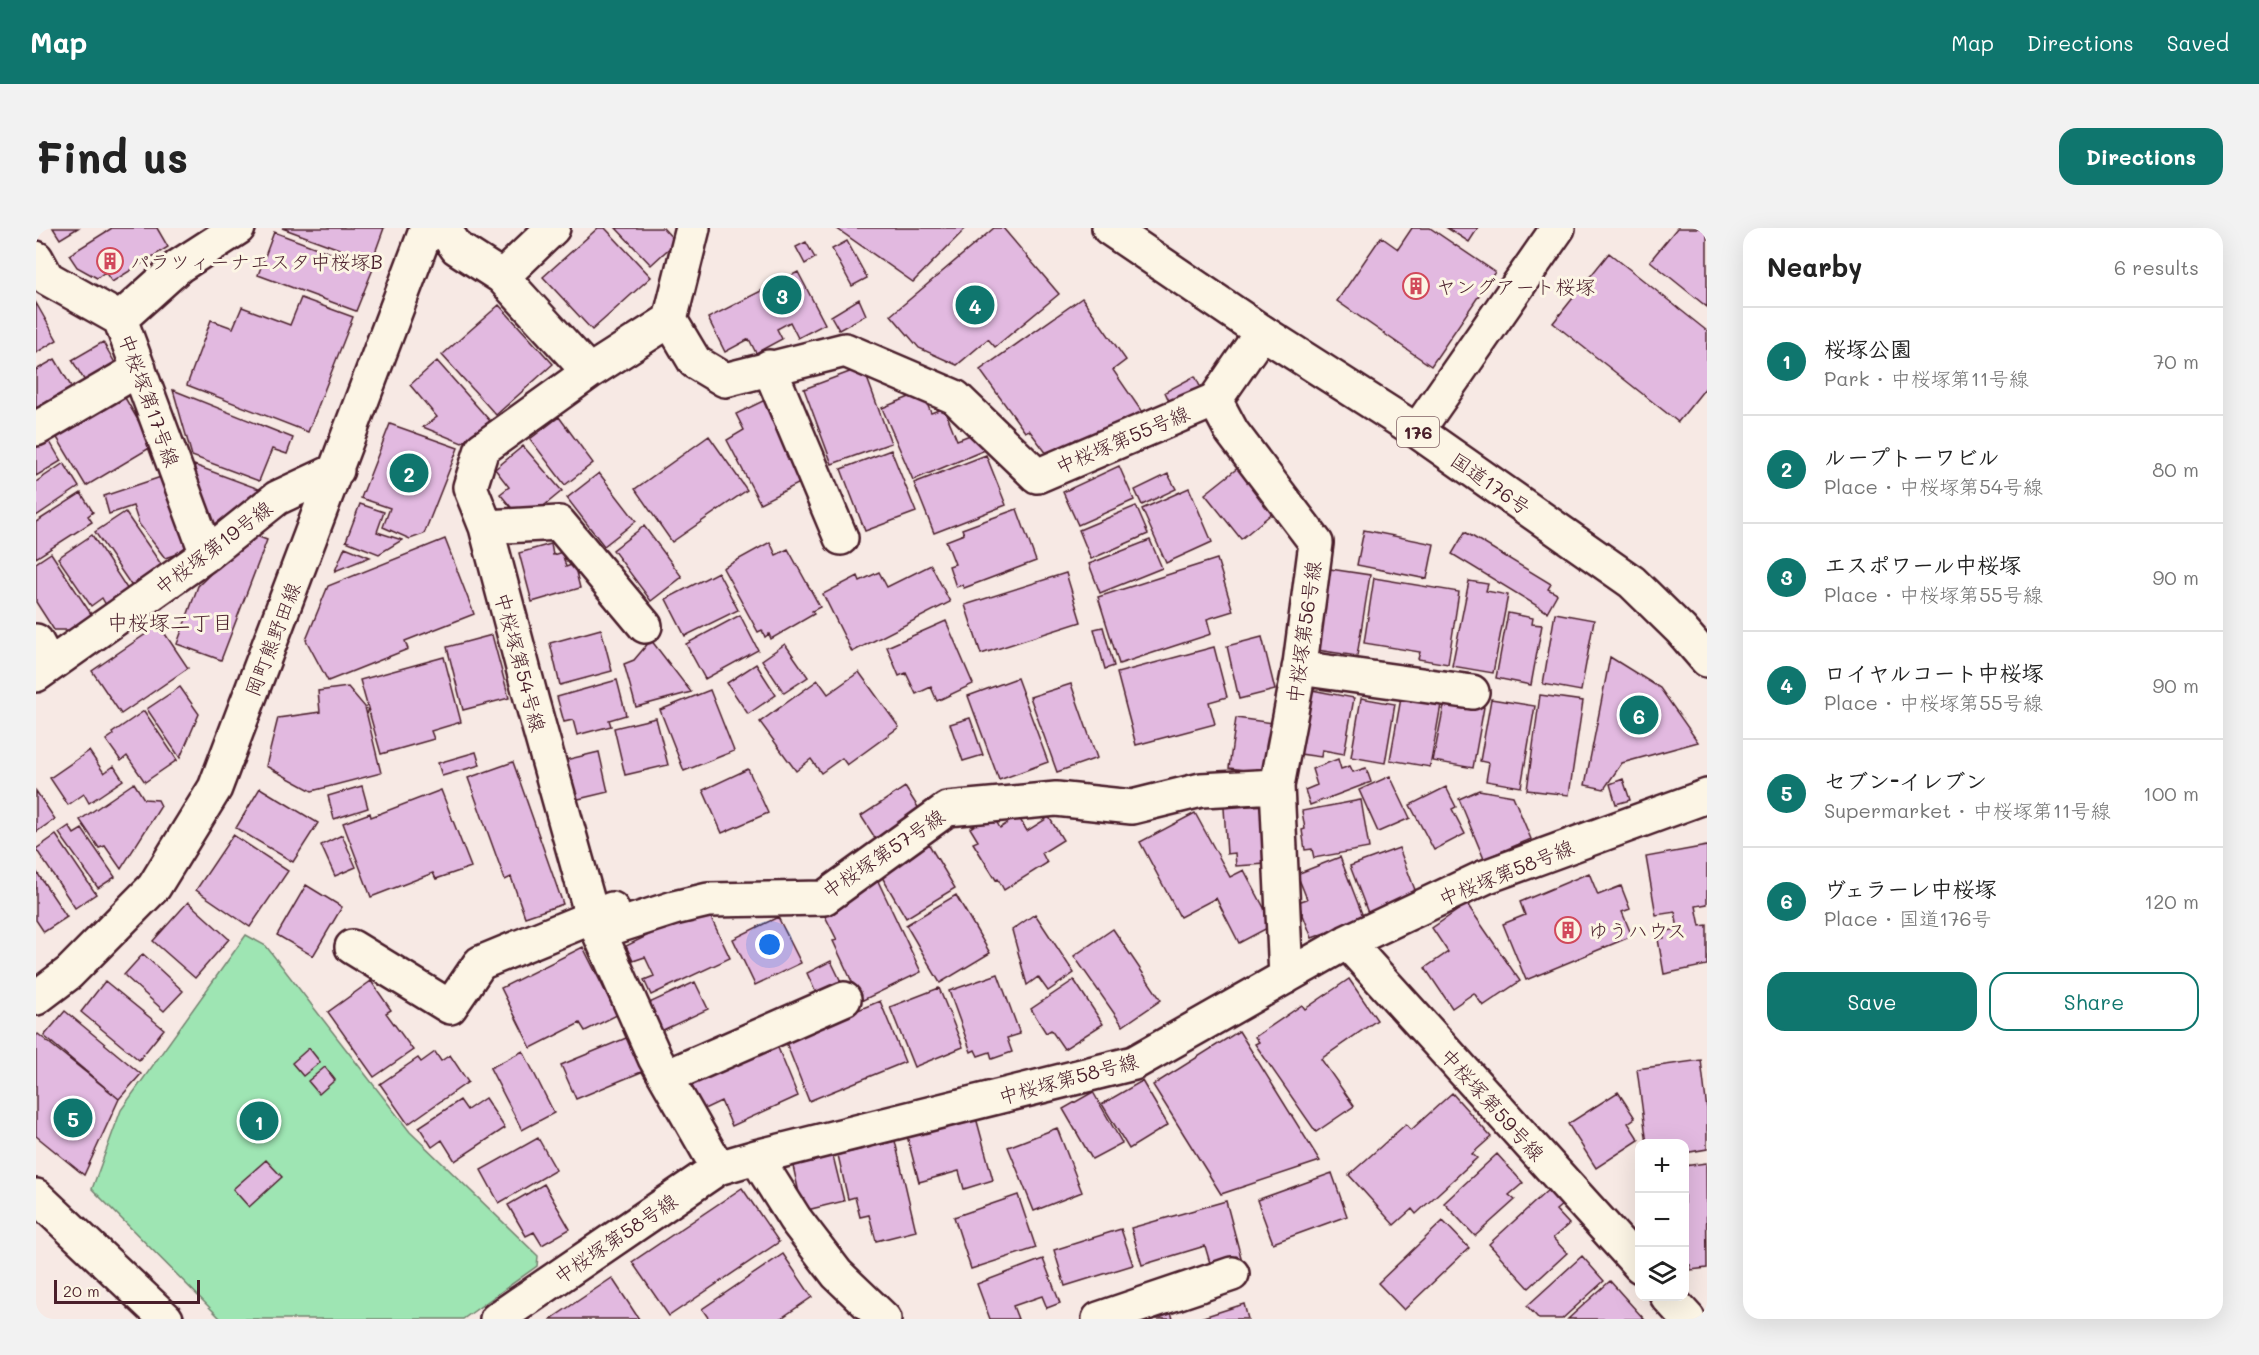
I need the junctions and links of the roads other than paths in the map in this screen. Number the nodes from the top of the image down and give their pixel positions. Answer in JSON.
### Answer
{"nodes":[{"id":1,"x":238,"y":228,"type":"edge"},
{"id":2,"x":427,"y":228,"type":"edge"},
{"id":3,"x":443,"y":228,"type":"edge"},
{"id":4,"x":553,"y":228,"type":"edge"},
{"id":5,"x":693,"y":228,"type":"edge"},
{"id":6,"x":1109,"y":228,"type":"edge"},
{"id":7,"x":1558,"y":228,"type":"edge"},
{"id":8,"x":36,"y":258,"type":"edge"},
{"id":9,"x":502,"y":277,"type":"junction"},
{"id":10,"x":120,"y":320,"type":"junction"},
{"id":11,"x":670,"y":320,"type":"junction"},
{"id":12,"x":1262,"y":332,"type":"junction"},
{"id":13,"x":769,"y":367,"type":"junction"},
{"id":14,"x":139,"y":369,"type":"junction"},
{"id":15,"x":589,"y":372,"type":"junction"},
{"id":16,"x":1215,"y":400,"type":"junction"},
{"id":17,"x":36,"y":429,"type":"edge"},
{"id":18,"x":1417,"y":431,"type":"junction"},
{"id":19,"x":337,"y":470,"type":"junction"},
{"id":20,"x":486,"y":527,"type":"junction"},
{"id":21,"x":842,"y":538,"type":"dead end"},
{"id":22,"x":207,"y":554,"type":"junction"},
{"id":23,"x":645,"y":626,"type":"dead end"},
{"id":24,"x":40,"y":660,"type":"edge"},
{"id":25,"x":1707,"y":660,"type":"edge"},
{"id":26,"x":1299,"y":668,"type":"junction"},
{"id":27,"x":1472,"y":692,"type":"dead end"},
{"id":28,"x":1277,"y":786,"type":"junction"},
{"id":29,"x":1707,"y":796,"type":"edge"},
{"id":30,"x":706,"y":877,"type":"dead end"},
{"id":31,"x":596,"y":924,"type":"junction"},
{"id":32,"x":1347,"y":942,"type":"junction"},
{"id":33,"x":352,"y":947,"type":"dead end"},
{"id":34,"x":1287,"y":977,"type":"junction"},
{"id":35,"x":36,"y":998,"type":"edge"},
{"id":36,"x":844,"y":999,"type":"dead end"},
{"id":37,"x":666,"y":1077,"type":"junction"},
{"id":38,"x":756,"y":1157,"type":"junction"},
{"id":39,"x":718,"y":1168,"type":"junction"},
{"id":40,"x":36,"y":1196,"type":"edge"},
{"id":41,"x":1635,"y":1260,"type":"edge"},
{"id":42,"x":1232,"y":1274,"type":"dead end"},
{"id":43,"x":1672,"y":1301,"type":"edge"},
{"id":44,"x":166,"y":1319,"type":"edge"},
{"id":45,"x":497,"y":1319,"type":"edge"},
{"id":46,"x":884,"y":1319,"type":"edge"},
{"id":47,"x":1099,"y":1319,"type":"edge"},
{"id":48,"x":1688,"y":1319,"type":"edge"}],
"edges":[{"from":1,"to":10,"type":"main road","name":"中桜塚第17号線"},
{"from":2,"to":19,"type":"main road","name":"岡町熊野田線"},
{"from":3,"to":9,"type":"main road"},
{"from":4,"to":9,"type":"main road"},
{"from":5,"to":11,"type":"main road"},
{"from":6,"to":12,"type":"main road","name":"国道176号","number":"176"},
{"from":7,"to":18,"type":"main road"},
{"from":8,"to":10,"type":"main road"},
{"from":9,"to":15,"type":"main road"},
{"from":10,"to":14,"type":"main road","name":"中桜塚第17号線"},
{"from":11,"to":13,"type":"main road","name":"中桜塚第55号線"},
{"from":11,"to":15,"type":"main road","name":"中桜塚第54号線"},
{"from":12,"to":16,"type":"main road"},
{"from":12,"to":18,"type":"main road","name":"国道176号","number":"176"},
{"from":13,"to":16,"type":"main road","name":"中桜塚第55号線"},
{"from":13,"to":21,"type":"main road"},
{"from":14,"to":17,"type":"main road"},
{"from":14,"to":22,"type":"main road","name":"中桜塚第17号線"},
{"from":15,"to":20,"type":"main road","name":"中桜塚第54号線"},
{"from":16,"to":26,"type":"main road","name":"中桜塚第56号線"},
{"from":18,"to":25,"type":"main road","name":"国道176号","number":"176"},
{"from":19,"to":22,"type":"main road","name":"中桜塚第19号線"},
{"from":19,"to":35,"type":"main road","name":"岡町熊野田線"},
{"from":20,"to":23,"type":"main road"},
{"from":20,"to":31,"type":"main road","name":"中桜塚第54号線"},
{"from":22,"to":24,"type":"main road","name":"中桜塚第19号線"},
{"from":26,"to":27,"type":"main road"},
{"from":26,"to":28,"type":"main road","name":"中桜塚第56号線"},
{"from":28,"to":31,"type":"main road","name":"中桜塚第57号線"},
{"from":28,"to":34,"type":"main road","name":"中桜塚第56号線"},
{"from":29,"to":32,"type":"main road","name":"中桜塚第58号線"},
{"from":30,"to":31,"type":"main road"},
{"from":31,"to":33,"type":"main road"},
{"from":31,"to":37,"type":"main road","name":"中桜塚第54号線"},
{"from":32,"to":34,"type":"main road","name":"中桜塚第58号線"},
{"from":32,"to":41,"type":"main road","name":"中桜塚第59号線"},
{"from":34,"to":38,"type":"main road","name":"中桜塚第58号線"},
{"from":36,"to":37,"type":"main road"},
{"from":37,"to":39,"type":"main road","name":"中桜塚第54号線"},
{"from":38,"to":39,"type":"main road","name":"中桜塚第58号線"},
{"from":38,"to":46,"type":"main road"},
{"from":39,"to":45,"type":"main road","name":"中桜塚第58号線"},
{"from":40,"to":44,"type":"main road"},
{"from":42,"to":47,"type":"main road"},
{"from":43,"to":48,"type":"main road"}]}
